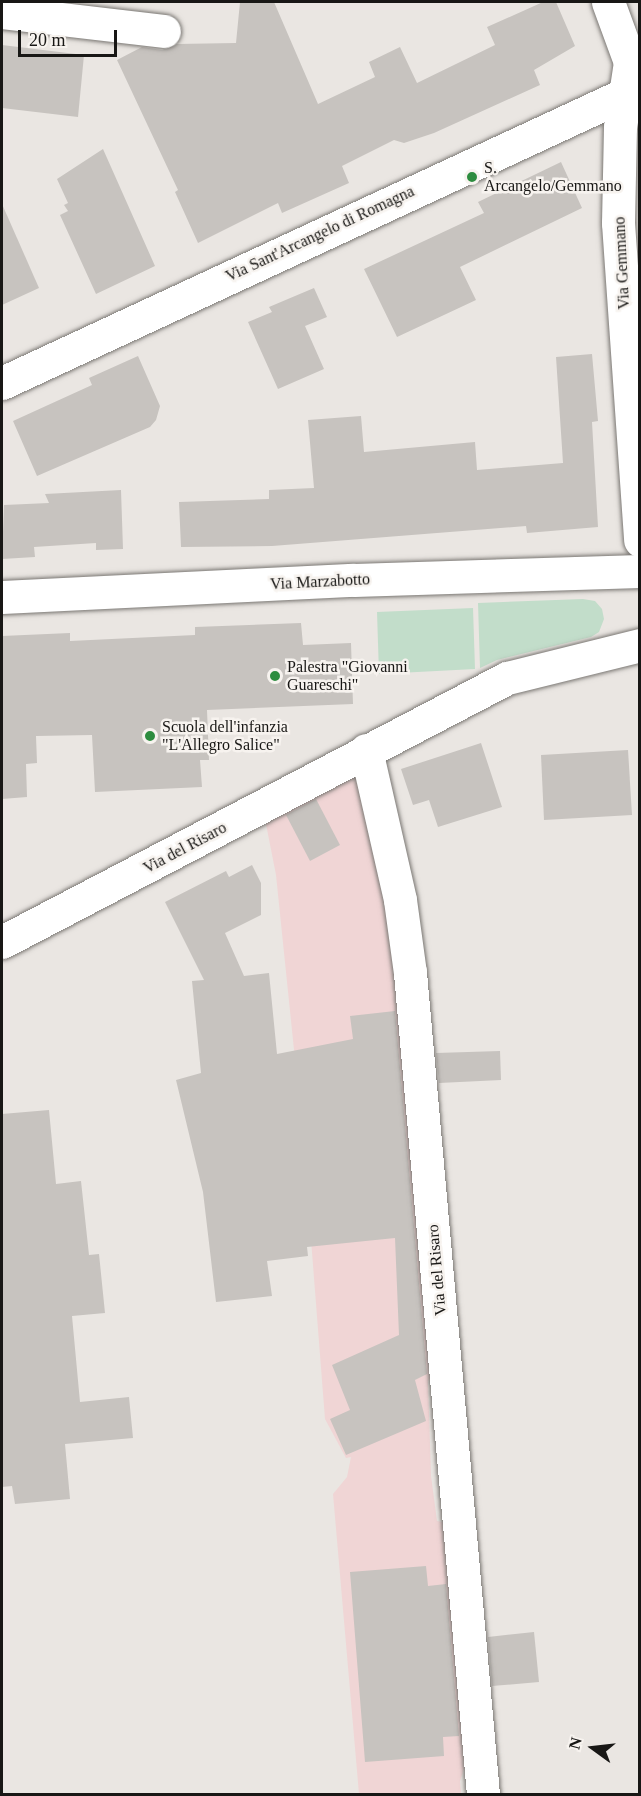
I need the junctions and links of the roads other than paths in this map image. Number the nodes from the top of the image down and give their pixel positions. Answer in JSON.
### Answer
{"nodes":[{"id":1,"x":608,"y":2,"type":"edge"},
{"id":2,"x":2,"y":12,"type":"edge"},
{"id":3,"x":164,"y":31,"type":"dead end"},
{"id":4,"x":632,"y":90,"type":"edge"},
{"id":5,"x":630,"y":170,"type":"edge"},
{"id":6,"x":2,"y":383,"type":"edge"},
{"id":7,"x":639,"y":540,"type":"edge"},
{"id":8,"x":639,"y":571,"type":"edge"},
{"id":9,"x":2,"y":597,"type":"edge"},
{"id":10,"x":639,"y":645,"type":"edge"},
{"id":11,"x":366,"y":750,"type":"junction"},
{"id":12,"x":2,"y":942,"type":"edge"},
{"id":13,"x":483,"y":1794,"type":"edge"}],
"edges":[{"from":1,"to":4,"type":"street","name":"Via Gemmano"},
{"from":2,"to":3,"type":"street"},
{"from":4,"to":5,"type":"street","name":"Via Gemmano"},
{"from":4,"to":6,"type":"street","name":"Via Sant'Arcangelo di Romagna"},
{"from":5,"to":7,"type":"street","name":"Via Gemmano"},
{"from":8,"to":9,"type":"street","name":"Via Marzabotto"},
{"from":10,"to":11,"type":"street","name":"Via del Risaro"},
{"from":11,"to":12,"type":"street","name":"Via del Risaro"},
{"from":11,"to":13,"type":"street","name":"Via del Risaro"}]}
